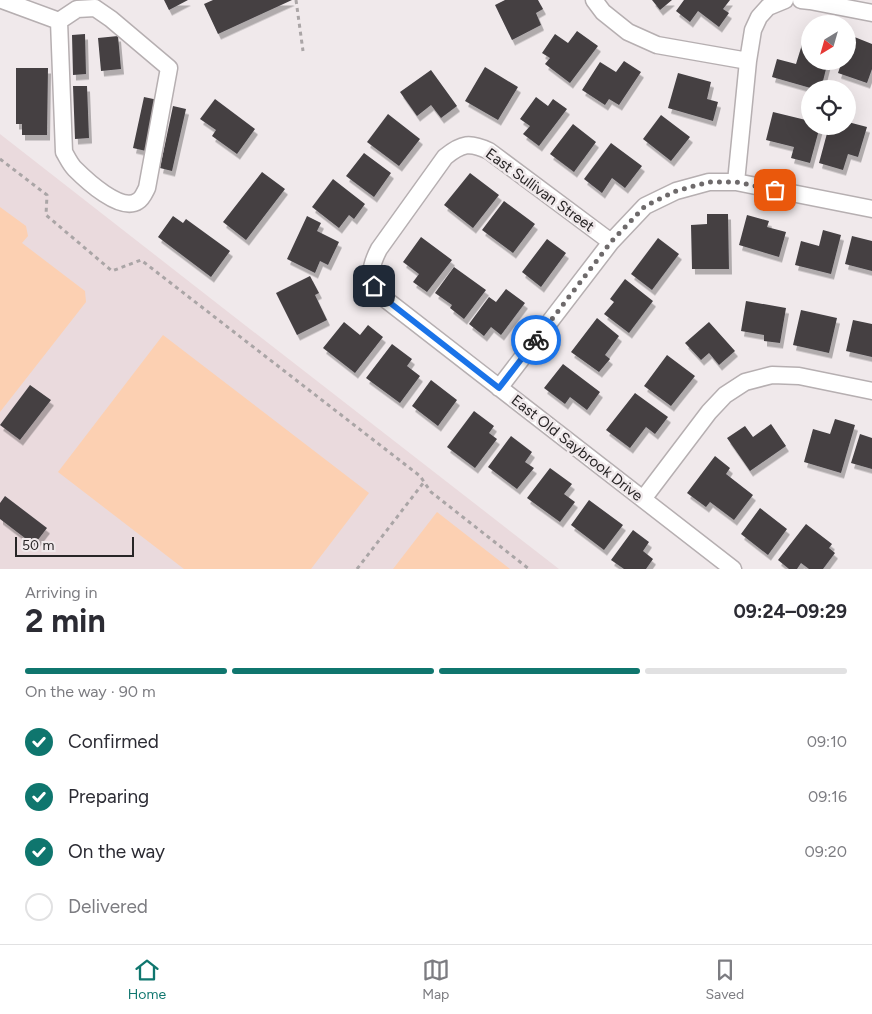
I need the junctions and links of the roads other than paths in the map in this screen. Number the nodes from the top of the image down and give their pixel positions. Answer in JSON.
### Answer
{"nodes":[{"id":1,"x":2,"y":0,"type":"edge"},
{"id":2,"x":594,"y":0,"type":"edge"},
{"id":3,"x":784,"y":0,"type":"edge"},
{"id":4,"x":801,"y":0,"type":"edge"},
{"id":5,"x":872,"y":13,"type":"edge"},
{"id":6,"x":59,"y":21,"type":"junction"},
{"id":7,"x":748,"y":61,"type":"junction"},
{"id":8,"x":466,"y":144,"type":"joint"},
{"id":9,"x":736,"y":182,"type":"junction"},
{"id":10,"x":872,"y":209,"type":"edge"},
{"id":11,"x":611,"y":242,"type":"junction"},
{"id":12,"x":499,"y":388,"type":"junction"},
{"id":13,"x":872,"y":391,"type":"edge"},
{"id":14,"x":643,"y":498,"type":"junction"},
{"id":15,"x":733,"y":569,"type":"edge"}],
"edges":[{"from":1,"to":6,"type":"street"},
{"from":2,"to":7,"type":"street"},
{"from":3,"to":7,"type":"street"},
{"from":4,"to":5,"type":"street"},
{"from":6,"to":6,"type":"street"},
{"from":7,"to":9,"type":"street"},
{"from":8,"to":11,"type":"street","name":"East Sullivan Street"},
{"from":8,"to":12,"type":"street","name":"East Old Saybrook Drive"},
{"from":9,"to":10,"type":"street"},
{"from":9,"to":11,"type":"street"},
{"from":11,"to":12,"type":"street"},
{"from":12,"to":14,"type":"street","name":"East Old Saybrook Drive"},
{"from":13,"to":14,"type":"street"},
{"from":14,"to":15,"type":"street","name":"East Old Saybrook Drive"}]}
